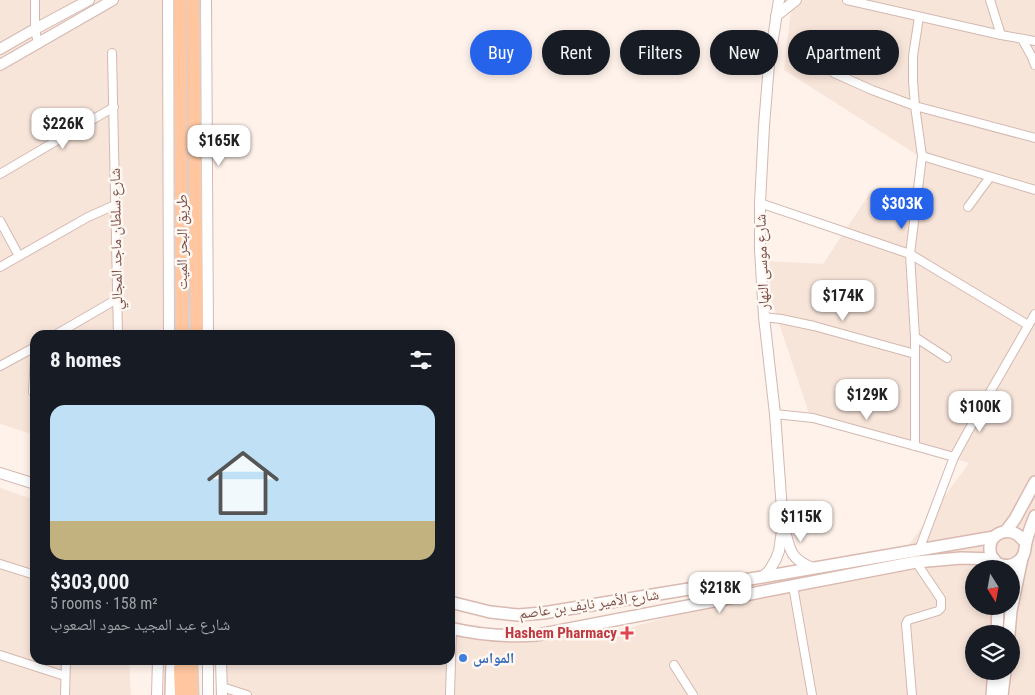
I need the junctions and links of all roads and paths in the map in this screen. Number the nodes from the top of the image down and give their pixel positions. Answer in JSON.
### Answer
{"nodes":[{"id":1,"x":35,"y":0,"type":"edge"},
{"id":2,"x":89,"y":0,"type":"edge"},
{"id":3,"x":113,"y":0,"type":"edge"},
{"id":4,"x":168,"y":0,"type":"edge"},
{"id":5,"x":180,"y":0,"type":"edge"},
{"id":6,"x":193,"y":0,"type":"edge"},
{"id":7,"x":206,"y":0,"type":"edge"},
{"id":8,"x":779,"y":0,"type":"edge"},
{"id":9,"x":796,"y":0,"type":"edge"},
{"id":10,"x":847,"y":0,"type":"edge"},
{"id":11,"x":990,"y":0,"type":"edge"},
{"id":12,"x":776,"y":16,"type":"junction"},
{"id":13,"x":919,"y":17,"type":"junction"},
{"id":14,"x":35,"y":29,"type":"junction"},
{"id":15,"x":1001,"y":35,"type":"junction"},
{"id":16,"x":1022,"y":39,"type":"junction"},
{"id":17,"x":1035,"y":41,"type":"edge"},
{"id":18,"x":38,"y":44,"type":"junction"},
{"id":19,"x":0,"y":49,"type":"edge"},
{"id":20,"x":112,"y":53,"type":"dead end"},
{"id":21,"x":1035,"y":65,"type":"edge"},
{"id":22,"x":0,"y":66,"type":"edge"},
{"id":23,"x":836,"y":75,"type":"edge"},
{"id":24,"x":915,"y":106,"type":"junction"},
{"id":25,"x":114,"y":107,"type":"junction"},
{"id":26,"x":1035,"y":138,"type":"edge"},
{"id":27,"x":922,"y":156,"type":"junction"},
{"id":28,"x":0,"y":174,"type":"edge"},
{"id":29,"x":990,"y":176,"type":"junction"},
{"id":30,"x":1035,"y":190,"type":"edge"},
{"id":31,"x":760,"y":203,"type":"junction"},
{"id":32,"x":115,"y":205,"type":"junction"},
{"id":33,"x":968,"y":207,"type":"dead end"},
{"id":34,"x":0,"y":221,"type":"edge"},
{"id":35,"x":910,"y":254,"type":"junction"},
{"id":36,"x":19,"y":256,"type":"junction"},
{"id":37,"x":0,"y":267,"type":"edge"},
{"id":38,"x":117,"y":299,"type":"junction"},
{"id":39,"x":1035,"y":314,"type":"edge"},
{"id":40,"x":764,"y":317,"type":"junction"},
{"id":41,"x":1028,"y":325,"type":"junction"},
{"id":42,"x":64,"y":330,"type":"edge"},
{"id":43,"x":118,"y":330,"type":"edge"},
{"id":44,"x":169,"y":330,"type":"edge"},
{"id":45,"x":182,"y":330,"type":"edge"},
{"id":46,"x":197,"y":330,"type":"edge"},
{"id":47,"x":208,"y":330,"type":"edge"},
{"id":48,"x":915,"y":336,"type":"junction"},
{"id":49,"x":30,"y":350,"type":"edge"},
{"id":50,"x":916,"y":354,"type":"junction"},
{"id":51,"x":947,"y":358,"type":"dead end"},
{"id":52,"x":0,"y":366,"type":"edge"},
{"id":53,"x":774,"y":414,"type":"junction"},
{"id":54,"x":915,"y":446,"type":"junction"},
{"id":55,"x":954,"y":458,"type":"junction"},
{"id":56,"x":0,"y":473,"type":"edge"},
{"id":57,"x":30,"y":482,"type":"edge"},
{"id":58,"x":1035,"y":482,"type":"edge"},
{"id":59,"x":1035,"y":516,"type":"edge"},
{"id":60,"x":782,"y":524,"type":"junction"},
{"id":61,"x":1006,"y":531,"type":"junction"},
{"id":62,"x":994,"y":537,"type":"junction"},
{"id":63,"x":1024,"y":543,"type":"junction"},
{"id":64,"x":919,"y":550,"type":"junction"},
{"id":65,"x":1022,"y":558,"type":"junction"},
{"id":66,"x":973,"y":560,"type":"edge"},
{"id":67,"x":995,"y":560,"type":"edge"},
{"id":68,"x":1020,"y":561,"type":"edge"},
{"id":69,"x":916,"y":562,"type":"junction"},
{"id":70,"x":0,"y":564,"type":"edge"},
{"id":71,"x":814,"y":568,"type":"junction"},
{"id":72,"x":30,"y":573,"type":"edge"},
{"id":73,"x":762,"y":577,"type":"junction"},
{"id":74,"x":793,"y":586,"type":"junction"},
{"id":75,"x":455,"y":603,"type":"edge"},
{"id":76,"x":1010,"y":625,"type":"edge"},
{"id":77,"x":455,"y":629,"type":"edge"},
{"id":78,"x":0,"y":655,"type":"edge"},
{"id":79,"x":30,"y":665,"type":"edge"},
{"id":80,"x":31,"y":665,"type":"edge"},
{"id":81,"x":66,"y":665,"type":"edge"},
{"id":82,"x":156,"y":665,"type":"edge"},
{"id":83,"x":181,"y":665,"type":"edge"},
{"id":84,"x":181,"y":665,"type":"edge"},
{"id":85,"x":181,"y":665,"type":"edge"},
{"id":86,"x":208,"y":665,"type":"edge"},
{"id":87,"x":221,"y":665,"type":"edge"},
{"id":88,"x":450,"y":665,"type":"edge"},
{"id":89,"x":674,"y":665,"type":"dead end"},
{"id":90,"x":65,"y":676,"type":"junction"},
{"id":91,"x":993,"y":680,"type":"edge"},
{"id":92,"x":1004,"y":680,"type":"edge"},
{"id":93,"x":222,"y":691,"type":"edge"},
{"id":94,"x":65,"y":695,"type":"edge"},
{"id":95,"x":156,"y":695,"type":"edge"},
{"id":96,"x":171,"y":695,"type":"edge"},
{"id":97,"x":181,"y":695,"type":"edge"},
{"id":98,"x":192,"y":695,"type":"edge"},
{"id":99,"x":208,"y":695,"type":"edge"},
{"id":100,"x":247,"y":695,"type":"edge"},
{"id":101,"x":450,"y":695,"type":"edge"},
{"id":102,"x":693,"y":695,"type":"edge"},
{"id":103,"x":812,"y":695,"type":"edge"},
{"id":104,"x":912,"y":695,"type":"edge"},
{"id":105,"x":992,"y":695,"type":"edge"},
{"id":106,"x":1002,"y":695,"type":"edge"}],
"edges":[{"from":1,"to":14,"type":"street"},
{"from":2,"to":14,"type":"street"},
{"from":3,"to":18,"type":"street"},
{"from":4,"to":44,"type":"street","name":"طريق البحر الميت"},
{"from":5,"to":45,"type":"main road","name":"طريق البحر الميت"},
{"from":6,"to":46,"type":"main road"},
{"from":7,"to":47,"type":"street"},
{"from":8,"to":12,"type":"street","name":"شارع موسى النهار"},
{"from":9,"to":12,"type":"street"},
{"from":10,"to":13,"type":"street"},
{"from":11,"to":15,"type":"street"},
{"from":12,"to":31,"type":"street","name":"شارع موسى النهار"},
{"from":13,"to":15,"type":"street"},
{"from":13,"to":24,"type":"street"},
{"from":14,"to":18,"type":"street"},
{"from":14,"to":19,"type":"street"},
{"from":15,"to":16,"type":"street"},
{"from":16,"to":17,"type":"street"},
{"from":16,"to":21,"type":"street"},
{"from":18,"to":22,"type":"street"},
{"from":20,"to":25,"type":"street","name":"شارع سلطان ماجد المجالي"},
{"from":23,"to":24,"type":"street"},
{"from":24,"to":26,"type":"street"},
{"from":24,"to":27,"type":"street"},
{"from":25,"to":28,"type":"street"},
{"from":25,"to":32,"type":"street","name":"شارع سلطان ماجد المجالي"},
{"from":27,"to":29,"type":"street"},
{"from":27,"to":35,"type":"street"},
{"from":29,"to":30,"type":"street"},
{"from":29,"to":33,"type":"street"},
{"from":31,"to":35,"type":"street"},
{"from":31,"to":40,"type":"street","name":"شارع موسى النهار"},
{"from":32,"to":36,"type":"street"},
{"from":32,"to":38,"type":"street","name":"شارع سلطان ماجد المجالي"},
{"from":34,"to":36,"type":"street"},
{"from":35,"to":41,"type":"street"},
{"from":35,"to":48,"type":"street"},
{"from":36,"to":37,"type":"street"},
{"from":38,"to":42,"type":"street"},
{"from":38,"to":43,"type":"street","name":"شارع سلطان ماجد المجالي"},
{"from":39,"to":41,"type":"street"},
{"from":40,"to":50,"type":"street"},
{"from":40,"to":53,"type":"street","name":"شارع موسى النهار"},
{"from":41,"to":55,"type":"street"},
{"from":48,"to":50,"type":"street"},
{"from":48,"to":51,"type":"street"},
{"from":49,"to":52,"type":"street"},
{"from":50,"to":54,"type":"street"},
{"from":53,"to":54,"type":"street"},
{"from":53,"to":60,"type":"street","name":"شارع موسى النهار"},
{"from":54,"to":55,"type":"street"},
{"from":55,"to":64,"type":"street"},
{"from":56,"to":57,"type":"street"},
{"from":58,"to":61,"type":"main road"},
{"from":59,"to":63,"type":"main road"},
{"from":60,"to":71,"type":"street","name":"شارع موسى النهار"},
{"from":60,"to":73,"type":"street","name":"شارع موسى النهار"},
{"from":61,"to":62,"type":"main road"},
{"from":61,"to":63,"type":"main road"},
{"from":62,"to":64,"type":"main road","name":"شارع الأمير نايف بن عاصم"},
{"from":62,"to":67,"type":"main road"},
{"from":63,"to":65,"type":"main road"},
{"from":64,"to":71,"type":"main road","name":"شارع الأمير نايف بن عاصم"},
{"from":65,"to":68,"type":"main road"},
{"from":65,"to":76,"type":"main road"},
{"from":66,"to":69,"type":"main road","name":"شارع الأمير نايف بن عاصم"},
{"from":69,"to":74,"type":"main road","name":"شارع الأمير نايف بن عاصم"},
{"from":69,"to":104,"type":"street"},
{"from":70,"to":72,"type":"street"},
{"from":71,"to":73,"type":"main road","name":"شارع الأمير نايف بن عاصم"},
{"from":73,"to":75,"type":"main road","name":"شارع الأمير نايف بن عاصم"},
{"from":74,"to":77,"type":"main road","name":"شارع الأمير نايف بن عاصم"},
{"from":74,"to":103,"type":"street"},
{"from":78,"to":79,"type":"street"},
{"from":80,"to":90,"type":"street"},
{"from":81,"to":90,"type":"street"},
{"from":82,"to":95,"type":"street"},
{"from":83,"to":96,"type":"main road"},
{"from":84,"to":97,"type":"main road"},
{"from":85,"to":98,"type":"main road"},
{"from":86,"to":99,"type":"street"},
{"from":87,"to":93,"type":"street"},
{"from":88,"to":101,"type":"street"},
{"from":89,"to":102,"type":"street"},
{"from":90,"to":94,"type":"street"},
{"from":91,"to":105,"type":"main road"},
{"from":92,"to":106,"type":"main road"},
{"from":93,"to":100,"type":"street"}]}
